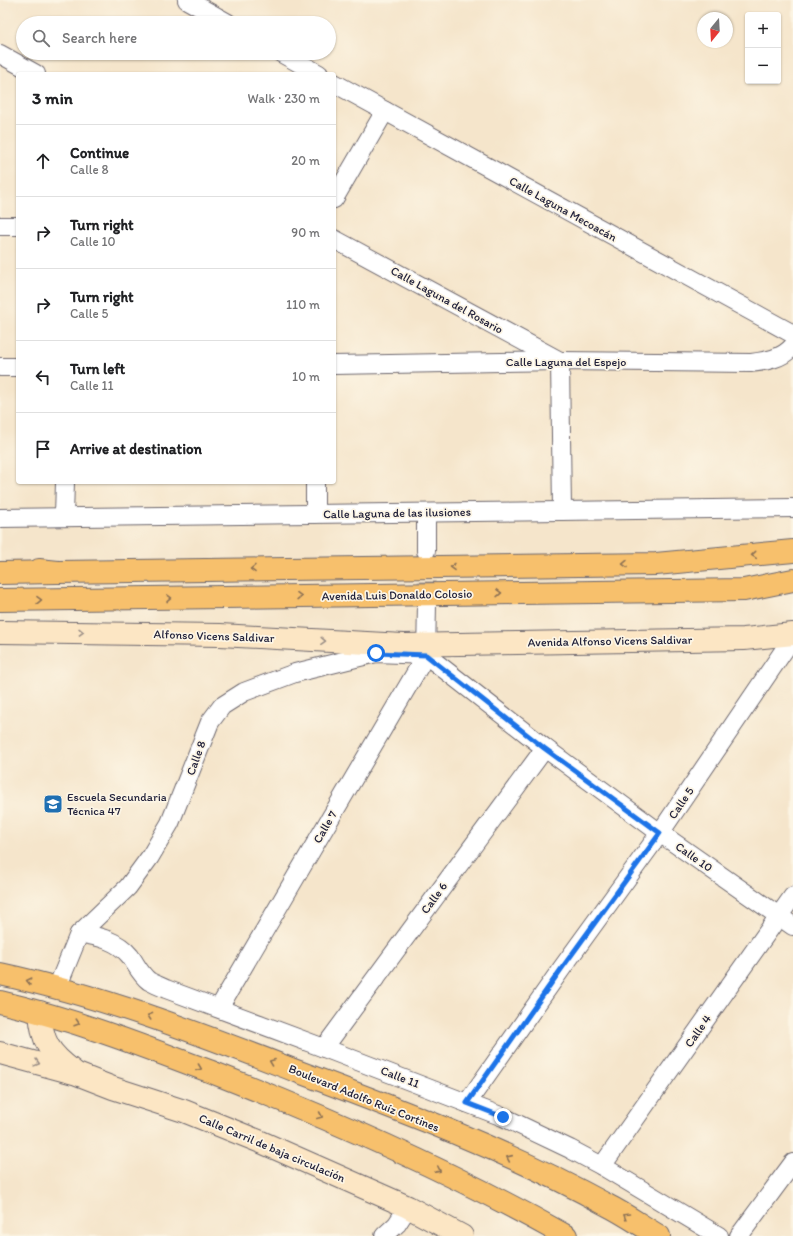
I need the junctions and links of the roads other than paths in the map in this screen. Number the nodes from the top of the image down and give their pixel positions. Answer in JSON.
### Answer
{"nodes":[{"id":1,"x":187,"y":0,"type":"edge"},
{"id":2,"x":216,"y":16,"type":"edge"},
{"id":3,"x":0,"y":54,"type":"edge"},
{"id":4,"x":294,"y":60,"type":"edge"},
{"id":5,"x":32,"y":72,"type":"edge"},
{"id":6,"x":315,"y":72,"type":"edge"},
{"id":7,"x":336,"y":84,"type":"edge"},
{"id":8,"x":385,"y":112,"type":"junction"},
{"id":9,"x":336,"y":197,"type":"edge"},
{"id":10,"x":0,"y":226,"type":"edge"},
{"id":11,"x":16,"y":226,"type":"edge"},
{"id":12,"x":336,"y":239,"type":"edge"},
{"id":13,"x":793,"y":334,"type":"edge"},
{"id":14,"x":793,"y":346,"type":"edge"},
{"id":15,"x":560,"y":362,"type":"junction"},
{"id":16,"x":336,"y":365,"type":"edge"},
{"id":17,"x":0,"y":367,"type":"edge"},
{"id":18,"x":16,"y":367,"type":"edge"},
{"id":19,"x":65,"y":484,"type":"edge"},
{"id":20,"x":315,"y":484,"type":"edge"},
{"id":21,"x":793,"y":508,"type":"edge"},
{"id":22,"x":562,"y":511,"type":"junction"},
{"id":23,"x":426,"y":513,"type":"junction"},
{"id":24,"x":315,"y":514,"type":"junction"},
{"id":25,"x":64,"y":516,"type":"junction"},
{"id":26,"x":0,"y":518,"type":"edge"},
{"id":27,"x":426,"y":551,"type":"tunnel mouth"},
{"id":28,"x":793,"y":551,"type":"edge"},
{"id":29,"x":0,"y":568,"type":"edge"},
{"id":30,"x":58,"y":572,"type":"junction"},
{"id":31,"x":0,"y":573,"type":"edge"},
{"id":32,"x":793,"y":580,"type":"edge"},
{"id":33,"x":0,"y":600,"type":"edge"},
{"id":34,"x":427,"y":604,"type":"tunnel mouth"},
{"id":35,"x":0,"y":632,"type":"edge"},
{"id":36,"x":793,"y":634,"type":"edge"},
{"id":37,"x":793,"y":637,"type":"edge"},
{"id":38,"x":426,"y":650,"type":"junction"},
{"id":39,"x":544,"y":748,"type":"junction"},
{"id":40,"x":660,"y":833,"type":"junction"},
{"id":41,"x":793,"y":896,"type":"edge"},
{"id":42,"x":786,"y":922,"type":"edge"},
{"id":43,"x":80,"y":934,"type":"junction"},
{"id":44,"x":0,"y":974,"type":"edge"},
{"id":45,"x":57,"y":988,"type":"junction"},
{"id":46,"x":0,"y":1002,"type":"edge"},
{"id":47,"x":219,"y":1008,"type":"junction"},
{"id":48,"x":40,"y":1012,"type":"junction"},
{"id":49,"x":324,"y":1048,"type":"junction"},
{"id":50,"x":1,"y":1057,"type":"edge"},
{"id":51,"x":77,"y":1074,"type":"junction"},
{"id":52,"x":467,"y":1103,"type":"junction"},
{"id":53,"x":793,"y":1163,"type":"edge"},
{"id":54,"x":602,"y":1166,"type":"junction"},
{"id":55,"x":408,"y":1207,"type":"junction"},
{"id":56,"x":384,"y":1236,"type":"edge"},
{"id":57,"x":462,"y":1236,"type":"edge"},
{"id":58,"x":566,"y":1236,"type":"edge"},
{"id":59,"x":659,"y":1236,"type":"edge"},
{"id":60,"x":719,"y":1236,"type":"edge"},
{"id":61,"x":740,"y":1236,"type":"edge"}],
"edges":[{"from":1,"to":2,"type":"street"},
{"from":3,"to":5,"type":"street"},
{"from":4,"to":6,"type":"street"},
{"from":7,"to":8,"type":"street","name":"Calle Laguna Mecoacán"},
{"from":8,"to":9,"type":"street"},
{"from":8,"to":13,"type":"street","name":"Calle Laguna Mecoacán"},
{"from":10,"to":11,"type":"street"},
{"from":12,"to":15,"type":"street","name":"Calle Laguna del Rosario"},
{"from":14,"to":15,"type":"street","name":"Calle Laguna del Espejo"},
{"from":15,"to":16,"type":"street","name":"Calle Laguna del Espejo"},
{"from":15,"to":22,"type":"street"},
{"from":17,"to":18,"type":"street"},
{"from":19,"to":25,"type":"street"},
{"from":20,"to":24,"type":"street"},
{"from":21,"to":22,"type":"street","name":"Calle Laguna de las ilusiones"},
{"from":22,"to":23,"type":"street","name":"Calle Laguna de las ilusiones"},
{"from":23,"to":24,"type":"street","name":"Calle Laguna de las ilusiones"},
{"from":23,"to":27,"type":"street"},
{"from":24,"to":25,"type":"street","name":"Calle Laguna de las ilusiones"},
{"from":25,"to":26,"type":"street","name":"Calle Laguna de las ilusiones"},
{"from":28,"to":30,"type":"main road","one_way":true},
{"from":29,"to":30,"type":"main road"},
{"from":30,"to":31,"type":"main road"},
{"from":33,"to":32,"type":"main road","name":"Avenida Luis Donaldo Colosio","one_way":true},
{"from":34,"to":38,"type":"street"},
{"from":35,"to":38,"type":"main road","name":"Alfonso Vicens Saldivar","one_way":true},
{"from":36,"to":38,"type":"main road","name":"Avenida Alfonso Vicens Saldivar"},
{"from":37,"to":40,"type":"street","name":"Calle 5"},
{"from":38,"to":39,"type":"street","name":"Calle 10"},
{"from":38,"to":43,"type":"street","name":"Calle 8"},
{"from":38,"to":47,"type":"street","name":"Calle 7"},
{"from":39,"to":40,"type":"street","name":"Calle 10"},
{"from":39,"to":49,"type":"street","name":"Calle 6"},
{"from":40,"to":42,"type":"street","name":"Calle 10"},
{"from":40,"to":52,"type":"street","name":"Calle 5"},
{"from":41,"to":42,"type":"street","name":"Calle 4"},
{"from":42,"to":54,"type":"street","name":"Calle 4"},
{"from":43,"to":45,"type":"street","name":"Calle 8"},
{"from":43,"to":47,"type":"street","name":"Calle 11"},
{"from":45,"to":44,"type":"main road","name":"Boulevard Adolfo Ruíz Cortines","one_way":true},
{"from":59,"to":45,"type":"main road","name":"Boulevard Adolfo Ruíz Cortines","one_way":true},
{"from":46,"to":48,"type":"main road"},
{"from":47,"to":49,"type":"street","name":"Calle 11"},
{"from":48,"to":51,"type":"main road","name":"Calle Carril de baja circulación"},
{"from":48,"to":58,"type":"main road","one_way":true},
{"from":49,"to":52,"type":"street","name":"Calle 11"},
{"from":50,"to":51,"type":"main road","name":"Calle Carril de baja circulación","one_way":true},
{"from":51,"to":55,"type":"main road","name":"Calle Carril de baja circulación"},
{"from":52,"to":54,"type":"street","name":"Calle 11"},
{"from":53,"to":61,"type":"street"},
{"from":54,"to":60,"type":"street","name":"Calle 11"},
{"from":55,"to":56,"type":"street"},
{"from":55,"to":57,"type":"main road","name":"Calle Carril de baja circulación"}]}
